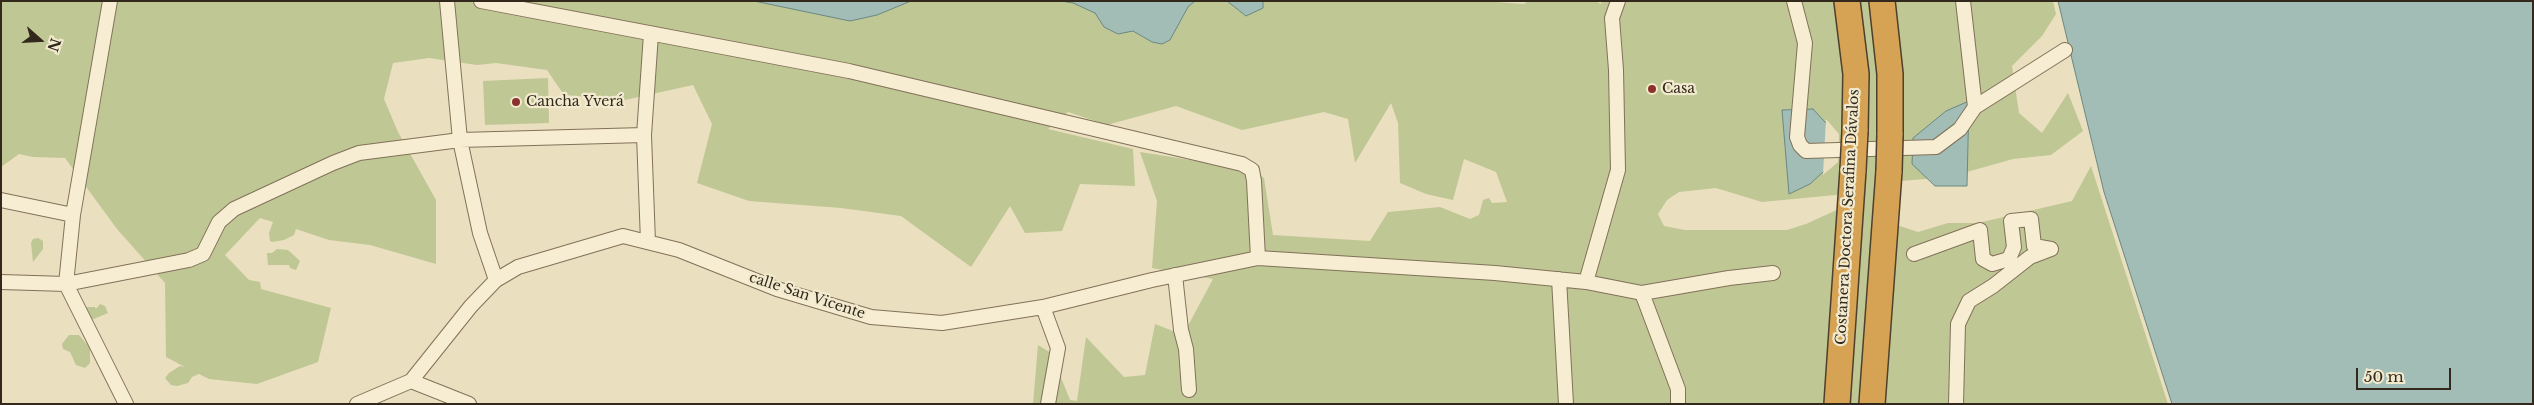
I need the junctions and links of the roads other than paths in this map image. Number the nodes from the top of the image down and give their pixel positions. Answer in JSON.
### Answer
{"nodes":[{"id":1,"x":110,"y":1,"type":"edge"},
{"id":2,"x":447,"y":1,"type":"edge"},
{"id":3,"x":481,"y":1,"type":"edge"},
{"id":4,"x":1618,"y":1,"type":"edge"},
{"id":5,"x":1794,"y":1,"type":"edge"},
{"id":6,"x":1847,"y":1,"type":"edge"},
{"id":7,"x":1882,"y":1,"type":"edge"},
{"id":8,"x":1963,"y":1,"type":"edge"},
{"id":9,"x":651,"y":34,"type":"junction"},
{"id":10,"x":2065,"y":50,"type":"dead end"},
{"id":11,"x":1975,"y":107,"type":"junction"},
{"id":12,"x":644,"y":135,"type":"junction"},
{"id":13,"x":460,"y":140,"type":"junction"},
{"id":14,"x":1,"y":200,"type":"edge"},
{"id":15,"x":73,"y":215,"type":"junction"},
{"id":16,"x":648,"y":242,"type":"junction"},
{"id":17,"x":1914,"y":254,"type":"dead end"},
{"id":18,"x":1258,"y":258,"type":"junction"},
{"id":19,"x":1773,"y":273,"type":"dead end"},
{"id":20,"x":1175,"y":275,"type":"junction"},
{"id":21,"x":1559,"y":279,"type":"junction"},
{"id":22,"x":496,"y":280,"type":"junction"},
{"id":23,"x":1,"y":282,"type":"edge"},
{"id":24,"x":1586,"y":282,"type":"junction"},
{"id":25,"x":66,"y":284,"type":"junction"},
{"id":26,"x":1642,"y":293,"type":"junction"},
{"id":27,"x":1043,"y":307,"type":"junction"},
{"id":28,"x":411,"y":382,"type":"junction"},
{"id":29,"x":1189,"y":390,"type":"dead end"},
{"id":30,"x":126,"y":404,"type":"edge"},
{"id":31,"x":357,"y":404,"type":"edge"},
{"id":32,"x":469,"y":404,"type":"edge"},
{"id":33,"x":1048,"y":404,"type":"edge"},
{"id":34,"x":1566,"y":404,"type":"edge"},
{"id":35,"x":1678,"y":404,"type":"edge"},
{"id":36,"x":1837,"y":404,"type":"edge"},
{"id":37,"x":1872,"y":404,"type":"edge"},
{"id":38,"x":1956,"y":404,"type":"edge"}],
"edges":[{"from":1,"to":15,"type":"street"},
{"from":2,"to":13,"type":"street"},
{"from":3,"to":9,"type":"street"},
{"from":4,"to":24,"type":"street"},
{"from":5,"to":11,"type":"street"},
{"from":6,"to":36,"type":"highway","name":"Costanera Doctora Serafina Dávalos","bridge":true},
{"from":7,"to":37,"type":"highway","bridge":true},
{"from":8,"to":11,"type":"street"},
{"from":9,"to":12,"type":"street"},
{"from":9,"to":18,"type":"street"},
{"from":10,"to":11,"type":"street"},
{"from":12,"to":13,"type":"street"},
{"from":12,"to":16,"type":"street"},
{"from":13,"to":22,"type":"street"},
{"from":13,"to":25,"type":"street"},
{"from":14,"to":15,"type":"street"},
{"from":15,"to":25,"type":"street"},
{"from":16,"to":22,"type":"street","name":"calle San Vicente"},
{"from":16,"to":27,"type":"street","name":"calle San Vicente"},
{"from":17,"to":38,"type":"street"},
{"from":18,"to":20,"type":"street","name":"calle San Vicente"},
{"from":18,"to":21,"type":"street","name":"calle San Vicente"},
{"from":19,"to":26,"type":"street"},
{"from":20,"to":27,"type":"street","name":"calle San Vicente"},
{"from":20,"to":29,"type":"street"},
{"from":21,"to":24,"type":"street","name":"calle San Vicente"},
{"from":21,"to":34,"type":"street"},
{"from":22,"to":28,"type":"street","name":"calle San Vicente"},
{"from":23,"to":25,"type":"street"},
{"from":24,"to":26,"type":"street","name":"calle San Vicente"},
{"from":25,"to":30,"type":"street"},
{"from":26,"to":35,"type":"street"},
{"from":27,"to":33,"type":"street"},
{"from":28,"to":31,"type":"street"},
{"from":28,"to":32,"type":"street"}]}
